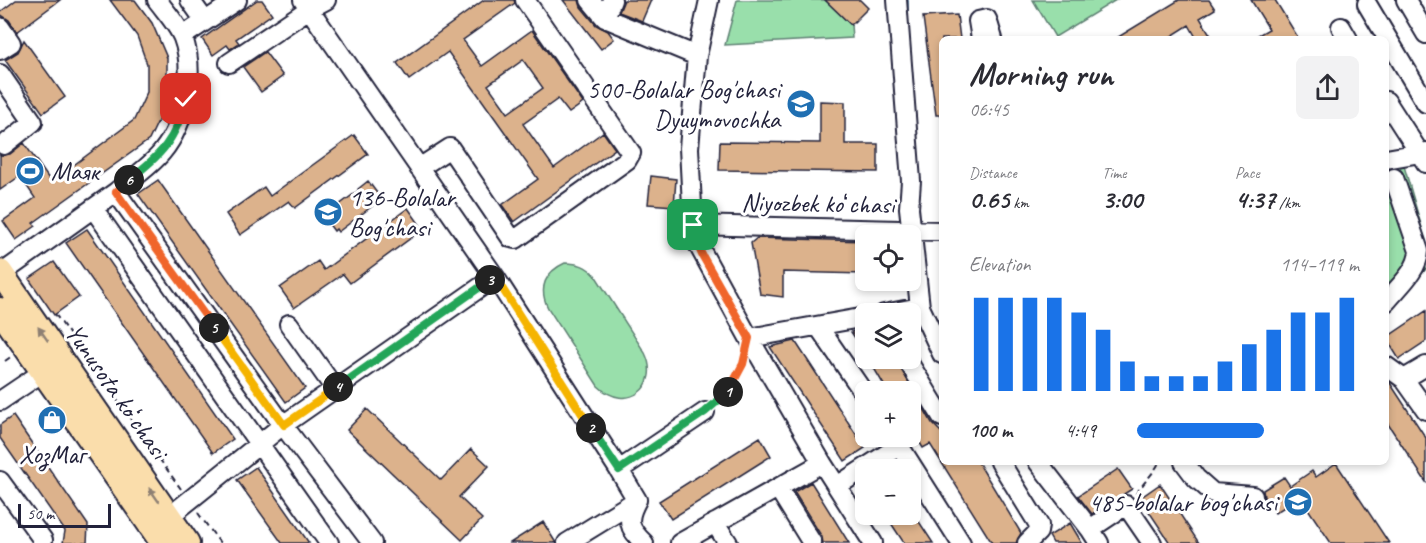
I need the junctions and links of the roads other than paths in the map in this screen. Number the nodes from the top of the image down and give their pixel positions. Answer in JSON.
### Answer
{"nodes":[{"id":1,"x":158,"y":0,"type":"edge"},
{"id":2,"x":190,"y":0,"type":"edge"},
{"id":3,"x":237,"y":0,"type":"edge"},
{"id":4,"x":326,"y":0,"type":"edge"},
{"id":5,"x":525,"y":0,"type":"edge"},
{"id":6,"x":590,"y":0,"type":"edge"},
{"id":7,"x":612,"y":0,"type":"edge"},
{"id":8,"x":709,"y":0,"type":"edge"},
{"id":9,"x":897,"y":0,"type":"edge"},
{"id":10,"x":1409,"y":2,"type":"edge"},
{"id":11,"x":1367,"y":4,"type":"dead end"},
{"id":12,"x":306,"y":5,"type":"edge"},
{"id":13,"x":605,"y":18,"type":"junction"},
{"id":14,"x":205,"y":21,"type":"junction"},
{"id":15,"x":0,"y":27,"type":"edge"},
{"id":16,"x":1426,"y":34,"type":"edge"},
{"id":17,"x":183,"y":36,"type":"junction"},
{"id":18,"x":980,"y":36,"type":"edge"},
{"id":19,"x":992,"y":36,"type":"edge"},
{"id":20,"x":1386,"y":36,"type":"edge"},
{"id":21,"x":1389,"y":41,"type":"edge"},
{"id":22,"x":0,"y":50,"type":"edge"},
{"id":23,"x":696,"y":56,"type":"junction"},
{"id":24,"x":229,"y":63,"type":"dead end"},
{"id":25,"x":0,"y":74,"type":"edge"},
{"id":26,"x":1426,"y":103,"type":"edge"},
{"id":27,"x":1389,"y":105,"type":"edge"},
{"id":28,"x":4,"y":145,"type":"dead end"},
{"id":29,"x":1424,"y":156,"type":"edge"},
{"id":30,"x":1389,"y":159,"type":"edge"},
{"id":31,"x":419,"y":168,"type":"junction"},
{"id":32,"x":1394,"y":178,"type":"dead end"},
{"id":33,"x":116,"y":192,"type":"junction"},
{"id":34,"x":93,"y":208,"type":"junction"},
{"id":35,"x":693,"y":225,"type":"junction"},
{"id":36,"x":910,"y":225,"type":"edge"},
{"id":37,"x":855,"y":229,"type":"edge"},
{"id":38,"x":921,"y":230,"type":"edge"},
{"id":39,"x":939,"y":231,"type":"edge"},
{"id":40,"x":0,"y":273,"type":"edge"},
{"id":41,"x":495,"y":277,"type":"junction"},
{"id":42,"x":1389,"y":298,"type":"edge"},
{"id":43,"x":921,"y":309,"type":"edge"},
{"id":44,"x":0,"y":310,"type":"edge"},
{"id":45,"x":855,"y":319,"type":"edge"},
{"id":46,"x":289,"y":324,"type":"dead end"},
{"id":47,"x":818,"y":326,"type":"junction"},
{"id":48,"x":749,"y":338,"type":"junction"},
{"id":49,"x":939,"y":348,"type":"edge"},
{"id":50,"x":1426,"y":366,"type":"edge"},
{"id":51,"x":913,"y":369,"type":"edge"},
{"id":52,"x":1389,"y":369,"type":"edge"},
{"id":53,"x":43,"y":372,"type":"junction"},
{"id":54,"x":1404,"y":379,"type":"junction"},
{"id":55,"x":856,"y":381,"type":"edge"},
{"id":56,"x":335,"y":389,"type":"junction"},
{"id":57,"x":0,"y":400,"type":"edge"},
{"id":58,"x":1426,"y":410,"type":"edge"},
{"id":59,"x":705,"y":412,"type":"road end"},
{"id":60,"x":939,"y":412,"type":"edge"},
{"id":61,"x":284,"y":425,"type":"junction"},
{"id":62,"x":260,"y":443,"type":"junction"},
{"id":63,"x":888,"y":447,"type":"edge"},
{"id":64,"x":900,"y":447,"type":"edge"},
{"id":65,"x":822,"y":463,"type":"junction"},
{"id":66,"x":1002,"y":465,"type":"edge"},
{"id":67,"x":1040,"y":465,"type":"edge"},
{"id":68,"x":1186,"y":465,"type":"edge"},
{"id":69,"x":619,"y":470,"type":"junction"},
{"id":70,"x":0,"y":482,"type":"edge"},
{"id":71,"x":837,"y":486,"type":"junction"},
{"id":72,"x":778,"y":488,"type":"junction"},
{"id":73,"x":1253,"y":496,"type":"dead end"},
{"id":74,"x":637,"y":500,"type":"junction"},
{"id":75,"x":715,"y":523,"type":"junction"},
{"id":76,"x":167,"y":535,"type":"edge"},
{"id":77,"x":1095,"y":536,"type":"edge"},
{"id":78,"x":575,"y":541,"type":"edge"},
{"id":79,"x":42,"y":543,"type":"edge"},
{"id":80,"x":329,"y":543,"type":"edge"},
{"id":81,"x":372,"y":543,"type":"edge"},
{"id":82,"x":644,"y":543,"type":"edge"},
{"id":83,"x":680,"y":543,"type":"edge"},
{"id":84,"x":728,"y":543,"type":"edge"},
{"id":85,"x":812,"y":543,"type":"edge"},
{"id":86,"x":873,"y":543,"type":"edge"},
{"id":87,"x":962,"y":543,"type":"edge"},
{"id":88,"x":1027,"y":543,"type":"edge"},
{"id":89,"x":1152,"y":543,"type":"edge"}],
"edges":[{"from":1,"to":17,"type":"street"},
{"from":2,"to":14,"type":"street"},
{"from":3,"to":14,"type":"street"},
{"from":4,"to":12,"type":"street"},
{"from":5,"to":31,"type":"street"},
{"from":6,"to":13,"type":"street"},
{"from":7,"to":13,"type":"street"},
{"from":8,"to":23,"type":"street"},
{"from":9,"to":36,"type":"street"},
{"from":10,"to":16,"type":"street"},
{"from":11,"to":20,"type":"street"},
{"from":12,"to":24,"type":"street"},
{"from":12,"to":31,"type":"street"},
{"from":13,"to":23,"type":"street"},
{"from":14,"to":17,"type":"street"},
{"from":15,"to":22,"type":"street"},
{"from":17,"to":33,"type":"street"},
{"from":18,"to":19,"type":"street"},
{"from":21,"to":26,"type":"street"},
{"from":23,"to":35,"type":"street"},
{"from":25,"to":28,"type":"street"},
{"from":27,"to":29,"type":"street"},
{"from":29,"to":30,"type":"street"},
{"from":31,"to":41,"type":"street"},
{"from":32,"to":42,"type":"street"},
{"from":33,"to":34,"type":"street"},
{"from":33,"to":61,"type":"street"},
{"from":34,"to":40,"type":"street"},
{"from":34,"to":62,"type":"street"},
{"from":35,"to":37,"type":"street","name":"Niyozbek koʻchasi"},
{"from":35,"to":48,"type":"street"},
{"from":38,"to":39,"type":"street","name":"Niyozbek koʻchasi"},
{"from":76,"to":40,"type":"main road","name":"Yunusota koʻchasi","one_way":true},
{"from":41,"to":56,"type":"street"},
{"from":41,"to":69,"type":"street"},
{"from":43,"to":49,"type":"street"},
{"from":44,"to":53,"type":"main road","name":"Yunusota koʻchasi"},
{"from":45,"to":47,"type":"street"},
{"from":46,"to":56,"type":"street"},
{"from":47,"to":48,"type":"street"},
{"from":47,"to":55,"type":"street"},
{"from":48,"to":65,"type":"street"},
{"from":50,"to":54,"type":"street"},
{"from":51,"to":60,"type":"street"},
{"from":52,"to":54,"type":"street"},
{"from":53,"to":57,"type":"street"},
{"from":53,"to":76,"type":"main road","name":"Yunusota koʻchasi"},
{"from":54,"to":58,"type":"street"},
{"from":56,"to":61,"type":"street"},
{"from":59,"to":69,"type":"street"},
{"from":61,"to":62,"type":"street"},
{"from":61,"to":81,"type":"street"},
{"from":62,"to":76,"type":"street"},
{"from":62,"to":80,"type":"street"},
{"from":63,"to":71,"type":"street"},
{"from":64,"to":87,"type":"street"},
{"from":65,"to":71,"type":"street"},
{"from":65,"to":72,"type":"street"},
{"from":66,"to":88,"type":"street"},
{"from":67,"to":77,"type":"street"},
{"from":68,"to":73,"type":"street"},
{"from":69,"to":74,"type":"street"},
{"from":70,"to":79,"type":"street"},
{"from":71,"to":86,"type":"street"},
{"from":72,"to":75,"type":"street"},
{"from":72,"to":85,"type":"street"},
{"from":74,"to":78,"type":"street"},
{"from":74,"to":82,"type":"street"},
{"from":75,"to":83,"type":"street"},
{"from":75,"to":84,"type":"street"},
{"from":77,"to":89,"type":"street"}]}
